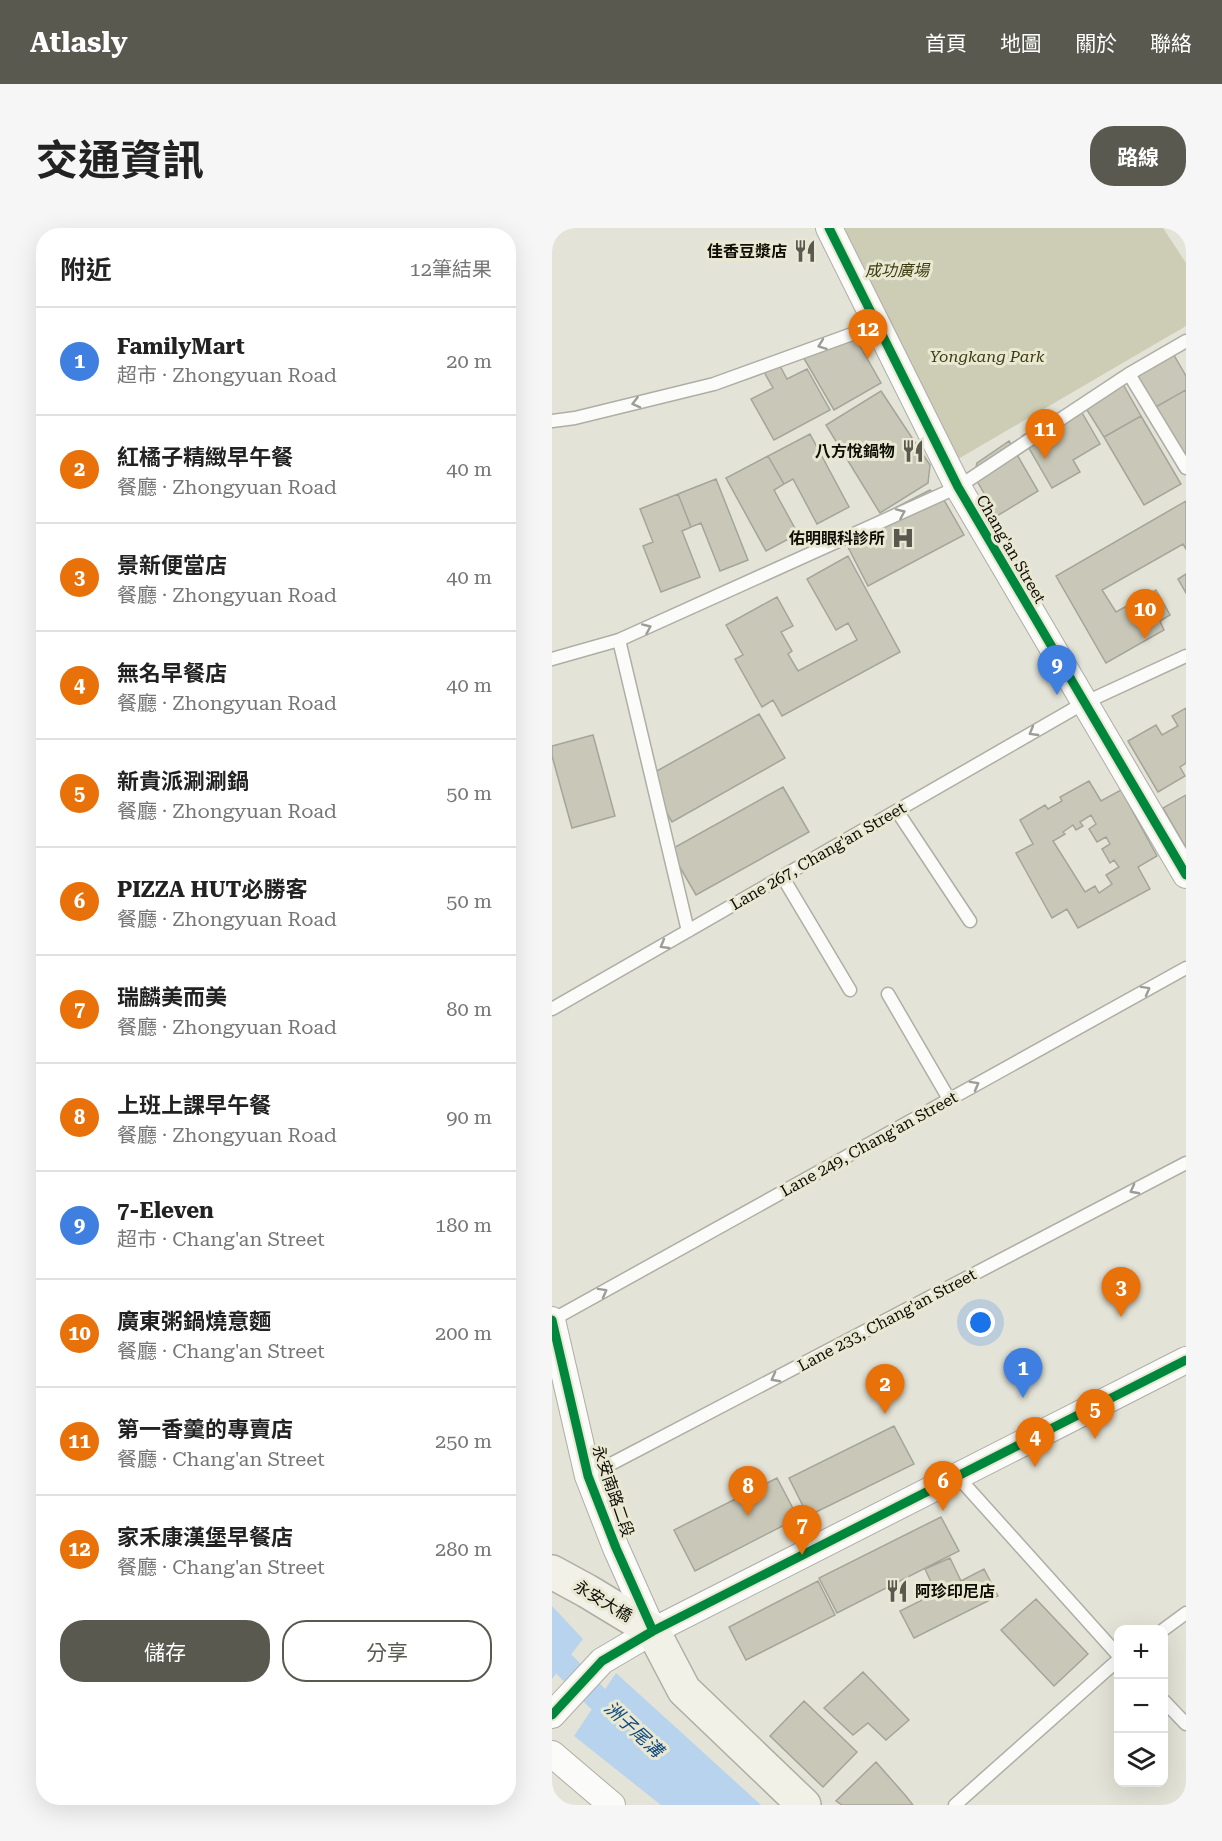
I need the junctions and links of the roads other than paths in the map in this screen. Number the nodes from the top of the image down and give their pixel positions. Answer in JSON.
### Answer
{"nodes":[{"id":1,"x":829,"y":228,"type":"edge"},
{"id":2,"x":877,"y":325,"type":"junction"},
{"id":3,"x":1186,"y":341,"type":"edge"},
{"id":4,"x":1129,"y":374,"type":"junction"},
{"id":5,"x":552,"y":421,"type":"edge"},
{"id":6,"x":1186,"y":468,"type":"edge"},
{"id":7,"x":958,"y":487,"type":"junction"},
{"id":8,"x":620,"y":640,"type":"junction"},
{"id":9,"x":1186,"y":656,"type":"edge"},
{"id":10,"x":552,"y":659,"type":"edge"},
{"id":11,"x":1084,"y":703,"type":"junction"},
{"id":12,"x":897,"y":811,"type":"junction"},
{"id":13,"x":1186,"y":875,"type":"edge"},
{"id":14,"x":782,"y":876,"type":"junction"},
{"id":15,"x":970,"y":921,"type":"dead end"},
{"id":16,"x":688,"y":931,"type":"junction"},
{"id":17,"x":1186,"y":968,"type":"edge"},
{"id":18,"x":850,"y":990,"type":"dead end"},
{"id":19,"x":888,"y":994,"type":"dead end"},
{"id":20,"x":552,"y":1009,"type":"edge"},
{"id":21,"x":949,"y":1099,"type":"junction"},
{"id":22,"x":1186,"y":1163,"type":"edge"},
{"id":23,"x":552,"y":1320,"type":"edge"},
{"id":24,"x":1186,"y":1360,"type":"edge"},
{"id":25,"x":588,"y":1476,"type":"junction"},
{"id":26,"x":957,"y":1478,"type":"junction"},
{"id":27,"x":552,"y":1572,"type":"edge"},
{"id":28,"x":552,"y":1593,"type":"edge"},
{"id":29,"x":586,"y":1600,"type":"junction"},
{"id":30,"x":1186,"y":1613,"type":"edge"},
{"id":31,"x":1168,"y":1626,"type":"edge"},
{"id":32,"x":653,"y":1631,"type":"junction"},
{"id":33,"x":1114,"y":1650,"type":"edge"},
{"id":34,"x":1114,"y":1664,"type":"edge"},
{"id":35,"x":1168,"y":1705,"type":"edge"},
{"id":36,"x":552,"y":1715,"type":"edge"},
{"id":37,"x":1186,"y":1724,"type":"edge"},
{"id":38,"x":552,"y":1754,"type":"edge"},
{"id":39,"x":612,"y":1805,"type":"edge"},
{"id":40,"x":804,"y":1805,"type":"edge"},
{"id":41,"x":955,"y":1805,"type":"edge"}],
"edges":[{"from":1,"to":2,"type":"street","name":"Chang'an Street"},
{"from":2,"to":5,"type":"lane","one_way":true},
{"from":2,"to":7,"type":"street","name":"Chang'an Street"},
{"from":3,"to":4,"type":"lane"},
{"from":4,"to":6,"type":"lane"},
{"from":4,"to":7,"type":"lane"},
{"from":8,"to":7,"type":"lane","one_way":true},
{"from":7,"to":11,"type":"street","name":"Chang'an Street"},
{"from":8,"to":10,"type":"lane"},
{"from":8,"to":16,"type":"lane"},
{"from":9,"to":11,"type":"lane","name":"Lane 267, Chang'an Street"},
{"from":11,"to":12,"type":"lane","name":"Lane 267, Chang'an Street","one_way":true},
{"from":11,"to":13,"type":"street","name":"Chang'an Street"},
{"from":12,"to":14,"type":"lane","name":"Lane 267, Chang'an Street"},
{"from":12,"to":15,"type":"lane"},
{"from":14,"to":16,"type":"lane","name":"Lane 267, Chang'an Street"},
{"from":14,"to":18,"type":"lane"},
{"from":16,"to":20,"type":"lane","name":"Lane 267, Chang'an Street","one_way":true},
{"from":21,"to":17,"type":"lane","name":"Lane 249, Chang'an Street","one_way":true},
{"from":19,"to":21,"type":"lane"},
{"from":23,"to":21,"type":"lane","name":"Lane 249, Chang'an Street","one_way":true},
{"from":22,"to":25,"type":"lane","name":"Lane 233, Chang'an Street","one_way":true},
{"from":23,"to":25,"type":"street","name":"永安南路二段"},
{"from":24,"to":26,"type":"street"},
{"from":25,"to":32,"type":"street","name":"永安南路二段"},
{"from":26,"to":32,"type":"street"},
{"from":26,"to":33,"type":"lane"},
{"from":27,"to":29,"type":"main road","name":"永安大橋"},
{"from":28,"to":29,"type":"main road","name":"永安大橋"},
{"from":29,"to":32,"type":"main road","name":"永安大橋"},
{"from":30,"to":31,"type":"lane"},
{"from":32,"to":36,"type":"street"},
{"from":32,"to":40,"type":"main road"},
{"from":34,"to":41,"type":"lane"},
{"from":35,"to":37,"type":"lane"},
{"from":38,"to":39,"type":"street"}]}
